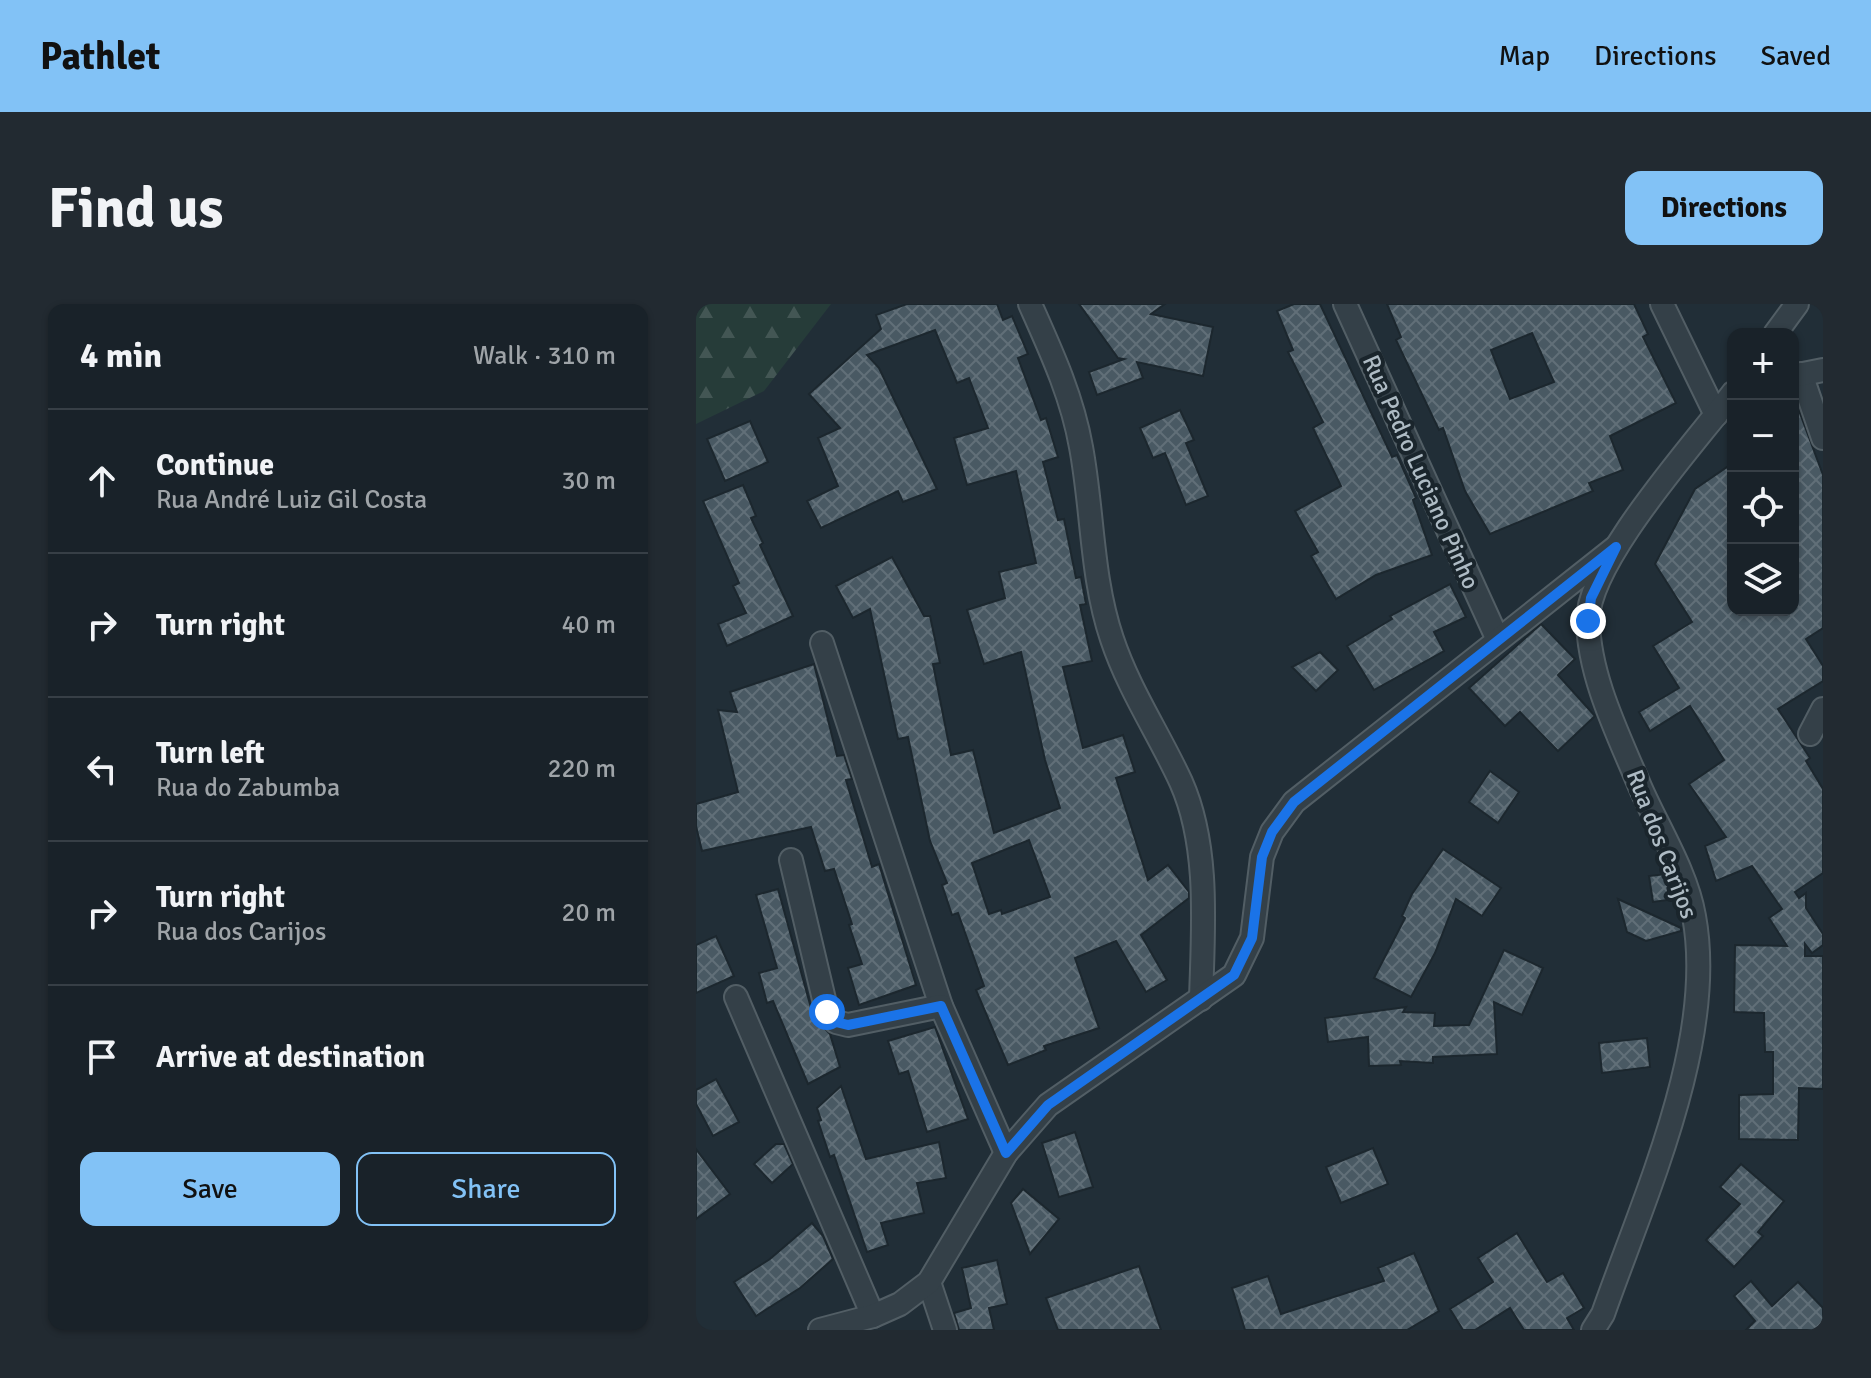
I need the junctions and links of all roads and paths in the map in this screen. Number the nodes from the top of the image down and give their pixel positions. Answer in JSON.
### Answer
{"nodes":[{"id":1,"x":1030,"y":304,"type":"edge"},
{"id":2,"x":1345,"y":304,"type":"edge"},
{"id":3,"x":1662,"y":304,"type":"edge"},
{"id":4,"x":1797,"y":304,"type":"edge"},
{"id":5,"x":1779,"y":328,"type":"edge"},
{"id":6,"x":1806,"y":374,"type":"edge"},
{"id":7,"x":1728,"y":400,"type":"edge"},
{"id":8,"x":1716,"y":415,"type":"junction"},
{"id":9,"x":1823,"y":438,"type":"edge"},
{"id":10,"x":1616,"y":547,"type":"junction"},
{"id":11,"x":1498,"y":640,"type":"junction"},
{"id":12,"x":822,"y":643,"type":"dead end"},
{"id":13,"x":1823,"y":709,"type":"edge"},
{"id":14,"x":1810,"y":734,"type":"dead end"},
{"id":15,"x":791,"y":860,"type":"dead end"},
{"id":16,"x":736,"y":997,"type":"dead end"},
{"id":17,"x":1201,"y":999,"type":"junction"},
{"id":18,"x":941,"y":1006,"type":"junction"},
{"id":19,"x":1006,"y":1153,"type":"junction"},
{"id":20,"x":929,"y":1282,"type":"junction"},
{"id":21,"x":873,"y":1316,"type":"junction"},
{"id":22,"x":1604,"y":1325,"type":"edge"},
{"id":23,"x":820,"y":1330,"type":"edge"},
{"id":24,"x":945,"y":1330,"type":"edge"}],
"edges":[{"from":1,"to":17,"type":"street"},
{"from":2,"to":11,"type":"street","name":"Rua Pedro Luciano Pinho"},
{"from":3,"to":8,"type":"street"},
{"from":4,"to":5,"type":"street"},
{"from":6,"to":9,"type":"street"},
{"from":7,"to":8,"type":"street","name":"Rua dos Carijos"},
{"from":8,"to":10,"type":"street","name":"Rua dos Carijos"},
{"from":10,"to":11,"type":"street"},
{"from":10,"to":22,"type":"street","name":"Rua dos Carijos"},
{"from":11,"to":17,"type":"street"},
{"from":12,"to":18,"type":"street"},
{"from":13,"to":14,"type":"street"},
{"from":15,"to":18,"type":"street"},
{"from":16,"to":21,"type":"street"},
{"from":17,"to":19,"type":"street"},
{"from":18,"to":19,"type":"street"},
{"from":19,"to":20,"type":"street"},
{"from":20,"to":21,"type":"street"},
{"from":20,"to":24,"type":"street"},
{"from":21,"to":23,"type":"street"}]}
